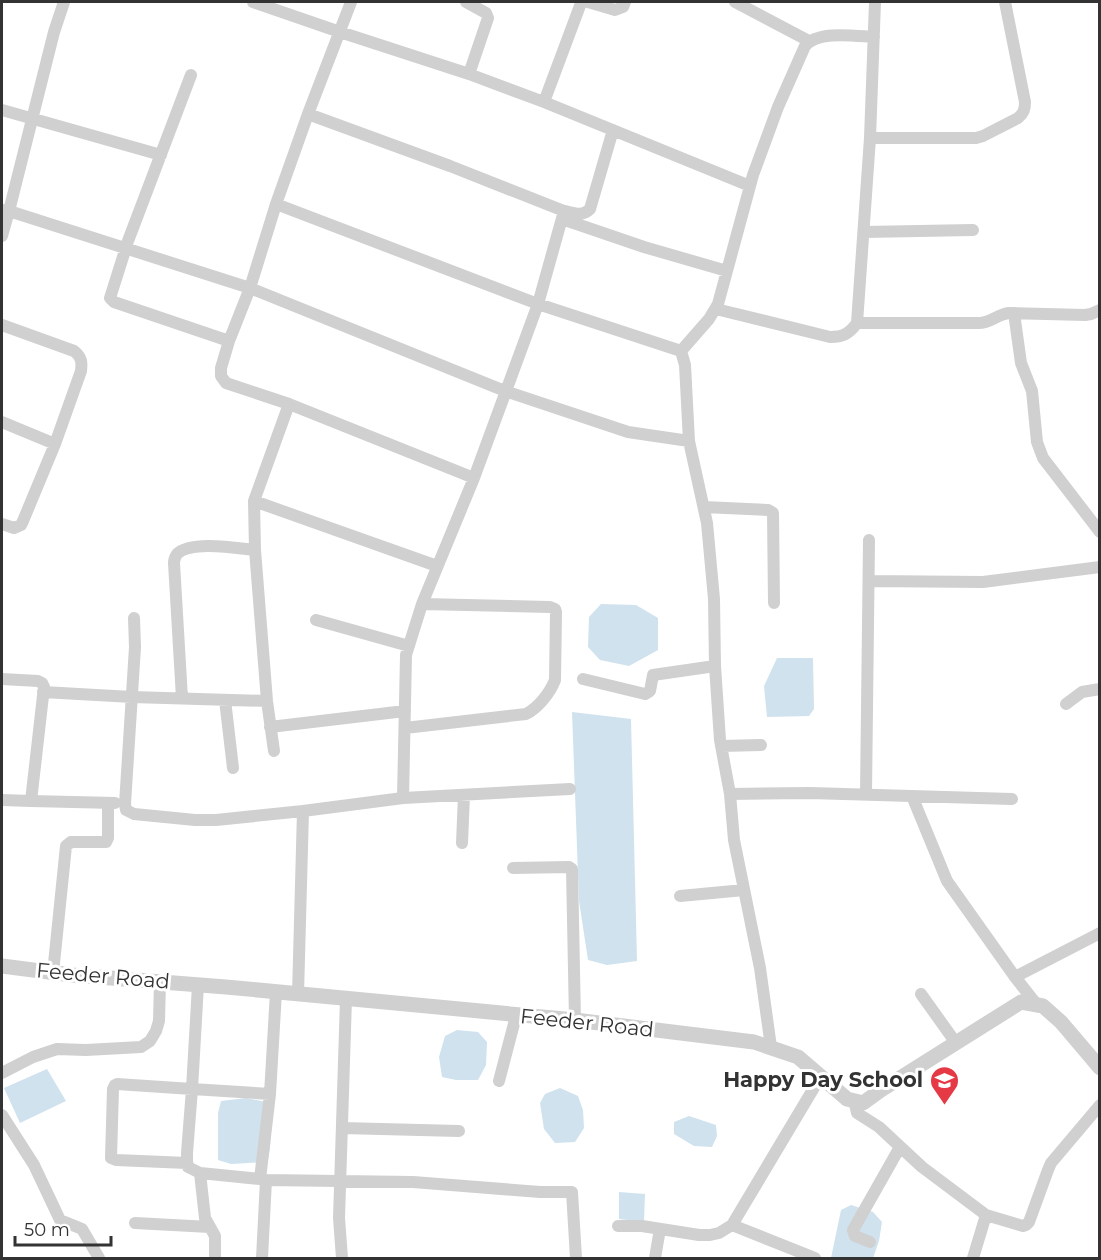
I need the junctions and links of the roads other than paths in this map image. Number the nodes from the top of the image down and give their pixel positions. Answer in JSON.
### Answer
{"nodes":[{"id":1,"x":64,"y":2,"type":"edge"},
{"id":2,"x":253,"y":2,"type":"edge"},
{"id":3,"x":351,"y":2,"type":"edge"},
{"id":4,"x":466,"y":2,"type":"edge"},
{"id":5,"x":582,"y":2,"type":"edge"},
{"id":6,"x":588,"y":2,"type":"edge"},
{"id":7,"x":625,"y":2,"type":"edge"},
{"id":8,"x":735,"y":2,"type":"edge"},
{"id":9,"x":875,"y":2,"type":"edge"},
{"id":10,"x":1005,"y":2,"type":"edge"},
{"id":11,"x":340,"y":32,"type":"junction"},
{"id":12,"x":874,"y":37,"type":"junction"},
{"id":13,"x":809,"y":41,"type":"junction"},
{"id":14,"x":469,"y":74,"type":"junction"},
{"id":15,"x":191,"y":75,"type":"dead end"},
{"id":16,"x":544,"y":102,"type":"junction"},
{"id":17,"x":2,"y":110,"type":"edge"},
{"id":18,"x":308,"y":114,"type":"junction"},
{"id":19,"x":33,"y":118,"type":"junction"},
{"id":20,"x":613,"y":130,"type":"junction"},
{"id":21,"x":870,"y":138,"type":"junction"},
{"id":22,"x":161,"y":155,"type":"junction"},
{"id":23,"x":750,"y":186,"type":"junction"},
{"id":24,"x":276,"y":204,"type":"junction"},
{"id":25,"x":5,"y":211,"type":"edge"},
{"id":26,"x":563,"y":215,"type":"junction"},
{"id":27,"x":973,"y":230,"type":"dead end"},
{"id":28,"x":864,"y":232,"type":"junction"},
{"id":29,"x":2,"y":236,"type":"edge"},
{"id":30,"x":126,"y":248,"type":"junction"},
{"id":31,"x":728,"y":271,"type":"junction"},
{"id":32,"x":250,"y":288,"type":"junction"},
{"id":33,"x":538,"y":304,"type":"junction"},
{"id":34,"x":716,"y":309,"type":"junction"},
{"id":35,"x":1100,"y":310,"type":"edge"},
{"id":36,"x":1014,"y":313,"type":"junction"},
{"id":37,"x":857,"y":323,"type":"junction"},
{"id":38,"x":2,"y":325,"type":"edge"},
{"id":39,"x":229,"y":340,"type":"junction"},
{"id":40,"x":681,"y":351,"type":"junction"},
{"id":41,"x":505,"y":391,"type":"junction"},
{"id":42,"x":289,"y":404,"type":"junction"},
{"id":43,"x":2,"y":422,"type":"edge"},
{"id":44,"x":689,"y":441,"type":"junction"},
{"id":45,"x":55,"y":444,"type":"junction"},
{"id":46,"x":474,"y":478,"type":"junction"},
{"id":47,"x":254,"y":501,"type":"junction"},
{"id":48,"x":704,"y":507,"type":"junction"},
{"id":49,"x":2,"y":524,"type":"edge"},
{"id":50,"x":1100,"y":532,"type":"edge"},
{"id":51,"x":869,"y":540,"type":"dead end"},
{"id":52,"x":255,"y":550,"type":"junction"},
{"id":53,"x":438,"y":566,"type":"junction"},
{"id":54,"x":1100,"y":567,"type":"edge"},
{"id":55,"x":869,"y":581,"type":"junction"},
{"id":56,"x":774,"y":603,"type":"dead end"},
{"id":57,"x":422,"y":604,"type":"junction"},
{"id":58,"x":134,"y":618,"type":"dead end"},
{"id":59,"x":316,"y":620,"type":"dead end"},
{"id":60,"x":409,"y":646,"type":"junction"},
{"id":61,"x":715,"y":666,"type":"junction"},
{"id":62,"x":2,"y":679,"type":"edge"},
{"id":63,"x":583,"y":679,"type":"dead end"},
{"id":64,"x":1100,"y":689,"type":"edge"},
{"id":65,"x":43,"y":692,"type":"junction"},
{"id":66,"x":132,"y":697,"type":"junction"},
{"id":67,"x":182,"y":698,"type":"junction"},
{"id":68,"x":225,"y":700,"type":"junction"},
{"id":69,"x":267,"y":701,"type":"junction"},
{"id":70,"x":1066,"y":704,"type":"dead end"},
{"id":71,"x":405,"y":711,"type":"junction"},
{"id":72,"x":270,"y":727,"type":"junction"},
{"id":73,"x":405,"y":728,"type":"junction"},
{"id":74,"x":721,"y":746,"type":"junction"},
{"id":75,"x":761,"y":746,"type":"dead end"},
{"id":76,"x":274,"y":751,"type":"dead end"},
{"id":77,"x":233,"y":768,"type":"dead end"},
{"id":78,"x":570,"y":789,"type":"dead end"},
{"id":79,"x":730,"y":794,"type":"junction"},
{"id":80,"x":866,"y":794,"type":"junction"},
{"id":81,"x":464,"y":795,"type":"junction"},
{"id":82,"x":912,"y":796,"type":"junction"},
{"id":83,"x":403,"y":798,"type":"junction"},
{"id":84,"x":1012,"y":799,"type":"dead end"},
{"id":85,"x":2,"y":800,"type":"edge"},
{"id":86,"x":31,"y":801,"type":"junction"},
{"id":87,"x":108,"y":803,"type":"junction"},
{"id":88,"x":125,"y":804,"type":"junction"},
{"id":89,"x":303,"y":811,"type":"junction"},
{"id":90,"x":462,"y":843,"type":"dead end"},
{"id":91,"x":513,"y":868,"type":"dead end"},
{"id":92,"x":744,"y":890,"type":"junction"},
{"id":93,"x":680,"y":896,"type":"dead end"},
{"id":94,"x":1100,"y":933,"type":"edge"},
{"id":95,"x":2,"y":966,"type":"edge"},
{"id":96,"x":54,"y":972,"type":"junction"},
{"id":97,"x":1015,"y":977,"type":"junction"},
{"id":98,"x":160,"y":982,"type":"junction"},
{"id":99,"x":198,"y":985,"type":"junction"},
{"id":100,"x":276,"y":992,"type":"junction"},
{"id":101,"x":298,"y":994,"type":"junction"},
{"id":102,"x":921,"y":994,"type":"dead end"},
{"id":103,"x":346,"y":999,"type":"junction"},
{"id":104,"x":1037,"y":1005,"type":"junction"},
{"id":105,"x":516,"y":1016,"type":"junction"},
{"id":106,"x":576,"y":1020,"type":"junction"},
{"id":107,"x":956,"y":1043,"type":"junction"},
{"id":108,"x":771,"y":1047,"type":"junction"},
{"id":109,"x":1100,"y":1068,"type":"edge"},
{"id":110,"x":2,"y":1073,"type":"edge"},
{"id":111,"x":821,"y":1076,"type":"junction"},
{"id":112,"x":499,"y":1081,"type":"dead end"},
{"id":113,"x":192,"y":1089,"type":"junction"},
{"id":114,"x":270,"y":1094,"type":"junction"},
{"id":115,"x":854,"y":1100,"type":"junction"},
{"id":116,"x":1100,"y":1105,"type":"edge"},
{"id":117,"x":2,"y":1115,"type":"edge"},
{"id":118,"x":342,"y":1128,"type":"junction"},
{"id":119,"x":459,"y":1131,"type":"dead end"},
{"id":120,"x":900,"y":1147,"type":"junction"},
{"id":121,"x":187,"y":1163,"type":"junction"},
{"id":122,"x":200,"y":1173,"type":"junction"},
{"id":123,"x":263,"y":1179,"type":"junction"},
{"id":124,"x":340,"y":1182,"type":"junction"},
{"id":125,"x":986,"y":1215,"type":"junction"},
{"id":126,"x":135,"y":1223,"type":"dead end"},
{"id":127,"x":732,"y":1225,"type":"junction"},
{"id":128,"x":618,"y":1226,"type":"dead end"},
{"id":129,"x":210,"y":1227,"type":"junction"},
{"id":130,"x":660,"y":1229,"type":"junction"},
{"id":131,"x":870,"y":1242,"type":"dead end"},
{"id":132,"x":99,"y":1258,"type":"edge"},
{"id":133,"x":215,"y":1258,"type":"edge"},
{"id":134,"x":262,"y":1258,"type":"edge"},
{"id":135,"x":342,"y":1258,"type":"edge"},
{"id":136,"x":576,"y":1258,"type":"edge"},
{"id":137,"x":655,"y":1258,"type":"edge"},
{"id":138,"x":815,"y":1258,"type":"edge"},
{"id":139,"x":973,"y":1258,"type":"edge"}],
"edges":[{"from":1,"to":19,"type":"street"},
{"from":2,"to":11,"type":"street"},
{"from":3,"to":11,"type":"street"},
{"from":4,"to":14,"type":"street"},
{"from":5,"to":16,"type":"street"},
{"from":6,"to":7,"type":"street"},
{"from":8,"to":13,"type":"street"},
{"from":9,"to":12,"type":"street"},
{"from":10,"to":21,"type":"street"},
{"from":11,"to":14,"type":"street"},
{"from":11,"to":18,"type":"street"},
{"from":12,"to":13,"type":"street"},
{"from":12,"to":21,"type":"street"},
{"from":13,"to":23,"type":"street"},
{"from":14,"to":16,"type":"street"},
{"from":15,"to":22,"type":"street"},
{"from":16,"to":20,"type":"street"},
{"from":17,"to":19,"type":"street"},
{"from":18,"to":24,"type":"street"},
{"from":18,"to":26,"type":"street"},
{"from":19,"to":22,"type":"street"},
{"from":19,"to":25,"type":"street"},
{"from":20,"to":23,"type":"street"},
{"from":20,"to":26,"type":"street"},
{"from":21,"to":28,"type":"street"},
{"from":22,"to":30,"type":"street"},
{"from":23,"to":31,"type":"street"},
{"from":24,"to":32,"type":"street"},
{"from":24,"to":33,"type":"street"},
{"from":25,"to":29,"type":"street"},
{"from":25,"to":30,"type":"street"},
{"from":26,"to":31,"type":"street"},
{"from":26,"to":33,"type":"street"},
{"from":27,"to":28,"type":"street"},
{"from":28,"to":37,"type":"street"},
{"from":30,"to":32,"type":"street"},
{"from":30,"to":39,"type":"street"},
{"from":31,"to":34,"type":"street"},
{"from":32,"to":39,"type":"street"},
{"from":32,"to":41,"type":"street"},
{"from":33,"to":40,"type":"street"},
{"from":33,"to":41,"type":"street"},
{"from":34,"to":37,"type":"street"},
{"from":34,"to":40,"type":"street"},
{"from":35,"to":36,"type":"street"},
{"from":36,"to":37,"type":"street"},
{"from":36,"to":50,"type":"street"},
{"from":38,"to":45,"type":"street"},
{"from":39,"to":42,"type":"street"},
{"from":40,"to":44,"type":"street"},
{"from":41,"to":44,"type":"street"},
{"from":41,"to":46,"type":"street"},
{"from":42,"to":46,"type":"street"},
{"from":42,"to":47,"type":"street"},
{"from":43,"to":45,"type":"street"},
{"from":44,"to":48,"type":"street"},
{"from":45,"to":49,"type":"street"},
{"from":46,"to":53,"type":"street"},
{"from":47,"to":52,"type":"street"},
{"from":47,"to":53,"type":"street"},
{"from":48,"to":56,"type":"street"},
{"from":48,"to":61,"type":"street"},
{"from":51,"to":55,"type":"street"},
{"from":52,"to":67,"type":"street"},
{"from":52,"to":69,"type":"street"},
{"from":53,"to":57,"type":"street"},
{"from":54,"to":55,"type":"street"},
{"from":55,"to":80,"type":"street"},
{"from":57,"to":60,"type":"street"},
{"from":57,"to":73,"type":"street"},
{"from":58,"to":66,"type":"street"},
{"from":59,"to":60,"type":"street"},
{"from":60,"to":71,"type":"street"},
{"from":61,"to":63,"type":"street"},
{"from":61,"to":74,"type":"street"},
{"from":62,"to":65,"type":"street"},
{"from":64,"to":70,"type":"street"},
{"from":65,"to":66,"type":"street"},
{"from":65,"to":86,"type":"street"},
{"from":66,"to":67,"type":"street"},
{"from":66,"to":88,"type":"street"},
{"from":67,"to":68,"type":"street"},
{"from":68,"to":69,"type":"street"},
{"from":68,"to":77,"type":"street"},
{"from":69,"to":72,"type":"street"},
{"from":71,"to":72,"type":"street"},
{"from":71,"to":73,"type":"street"},
{"from":72,"to":76,"type":"street"},
{"from":73,"to":83,"type":"street"},
{"from":74,"to":75,"type":"street"},
{"from":74,"to":79,"type":"street"},
{"from":78,"to":81,"type":"street"},
{"from":79,"to":80,"type":"street"},
{"from":79,"to":92,"type":"street"},
{"from":80,"to":82,"type":"street"},
{"from":81,"to":83,"type":"street"},
{"from":81,"to":90,"type":"street"},
{"from":82,"to":84,"type":"street"},
{"from":82,"to":97,"type":"street"},
{"from":83,"to":89,"type":"street"},
{"from":85,"to":86,"type":"street"},
{"from":86,"to":87,"type":"street"},
{"from":87,"to":88,"type":"street"},
{"from":87,"to":96,"type":"street"},
{"from":88,"to":89,"type":"street"},
{"from":89,"to":101,"type":"street"},
{"from":91,"to":106,"type":"street"},
{"from":92,"to":93,"type":"street"},
{"from":92,"to":108,"type":"street"},
{"from":94,"to":97,"type":"street"},
{"from":95,"to":96,"type":"street","name":"Feeder Road"},
{"from":96,"to":98,"type":"street","name":"Feeder Road"},
{"from":97,"to":104,"type":"street"},
{"from":98,"to":99,"type":"street","name":"Feeder Road"},
{"from":98,"to":110,"type":"street"},
{"from":99,"to":100,"type":"street","name":"Feeder Road"},
{"from":99,"to":113,"type":"street"},
{"from":100,"to":101,"type":"street","name":"Feeder Road"},
{"from":100,"to":114,"type":"street"},
{"from":101,"to":103,"type":"street","name":"Feeder Road"},
{"from":102,"to":107,"type":"street"},
{"from":103,"to":105,"type":"street","name":"Feeder Road"},
{"from":103,"to":118,"type":"street"},
{"from":104,"to":107,"type":"street"},
{"from":104,"to":109,"type":"street"},
{"from":105,"to":106,"type":"street","name":"Feeder Road"},
{"from":105,"to":112,"type":"street"},
{"from":106,"to":108,"type":"street","name":"Feeder Road"},
{"from":107,"to":115,"type":"street"},
{"from":108,"to":111,"type":"street","name":"Feeder Road"},
{"from":111,"to":115,"type":"street","name":"Feeder Road"},
{"from":111,"to":127,"type":"street"},
{"from":113,"to":114,"type":"street"},
{"from":113,"to":121,"type":"street"},
{"from":113,"to":121,"type":"street"},
{"from":114,"to":123,"type":"street"},
{"from":115,"to":120,"type":"street"},
{"from":116,"to":125,"type":"street"},
{"from":117,"to":132,"type":"street"},
{"from":118,"to":119,"type":"street"},
{"from":118,"to":124,"type":"street"},
{"from":120,"to":125,"type":"street"},
{"from":120,"to":131,"type":"street"},
{"from":121,"to":122,"type":"street"},
{"from":122,"to":123,"type":"street"},
{"from":122,"to":129,"type":"street"},
{"from":123,"to":124,"type":"street"},
{"from":123,"to":134,"type":"street"},
{"from":124,"to":135,"type":"street"},
{"from":124,"to":136,"type":"street"},
{"from":125,"to":139,"type":"street"},
{"from":126,"to":129,"type":"street"},
{"from":127,"to":130,"type":"street"},
{"from":127,"to":138,"type":"street"},
{"from":128,"to":130,"type":"street"},
{"from":129,"to":133,"type":"street"},
{"from":130,"to":137,"type":"street"}]}
